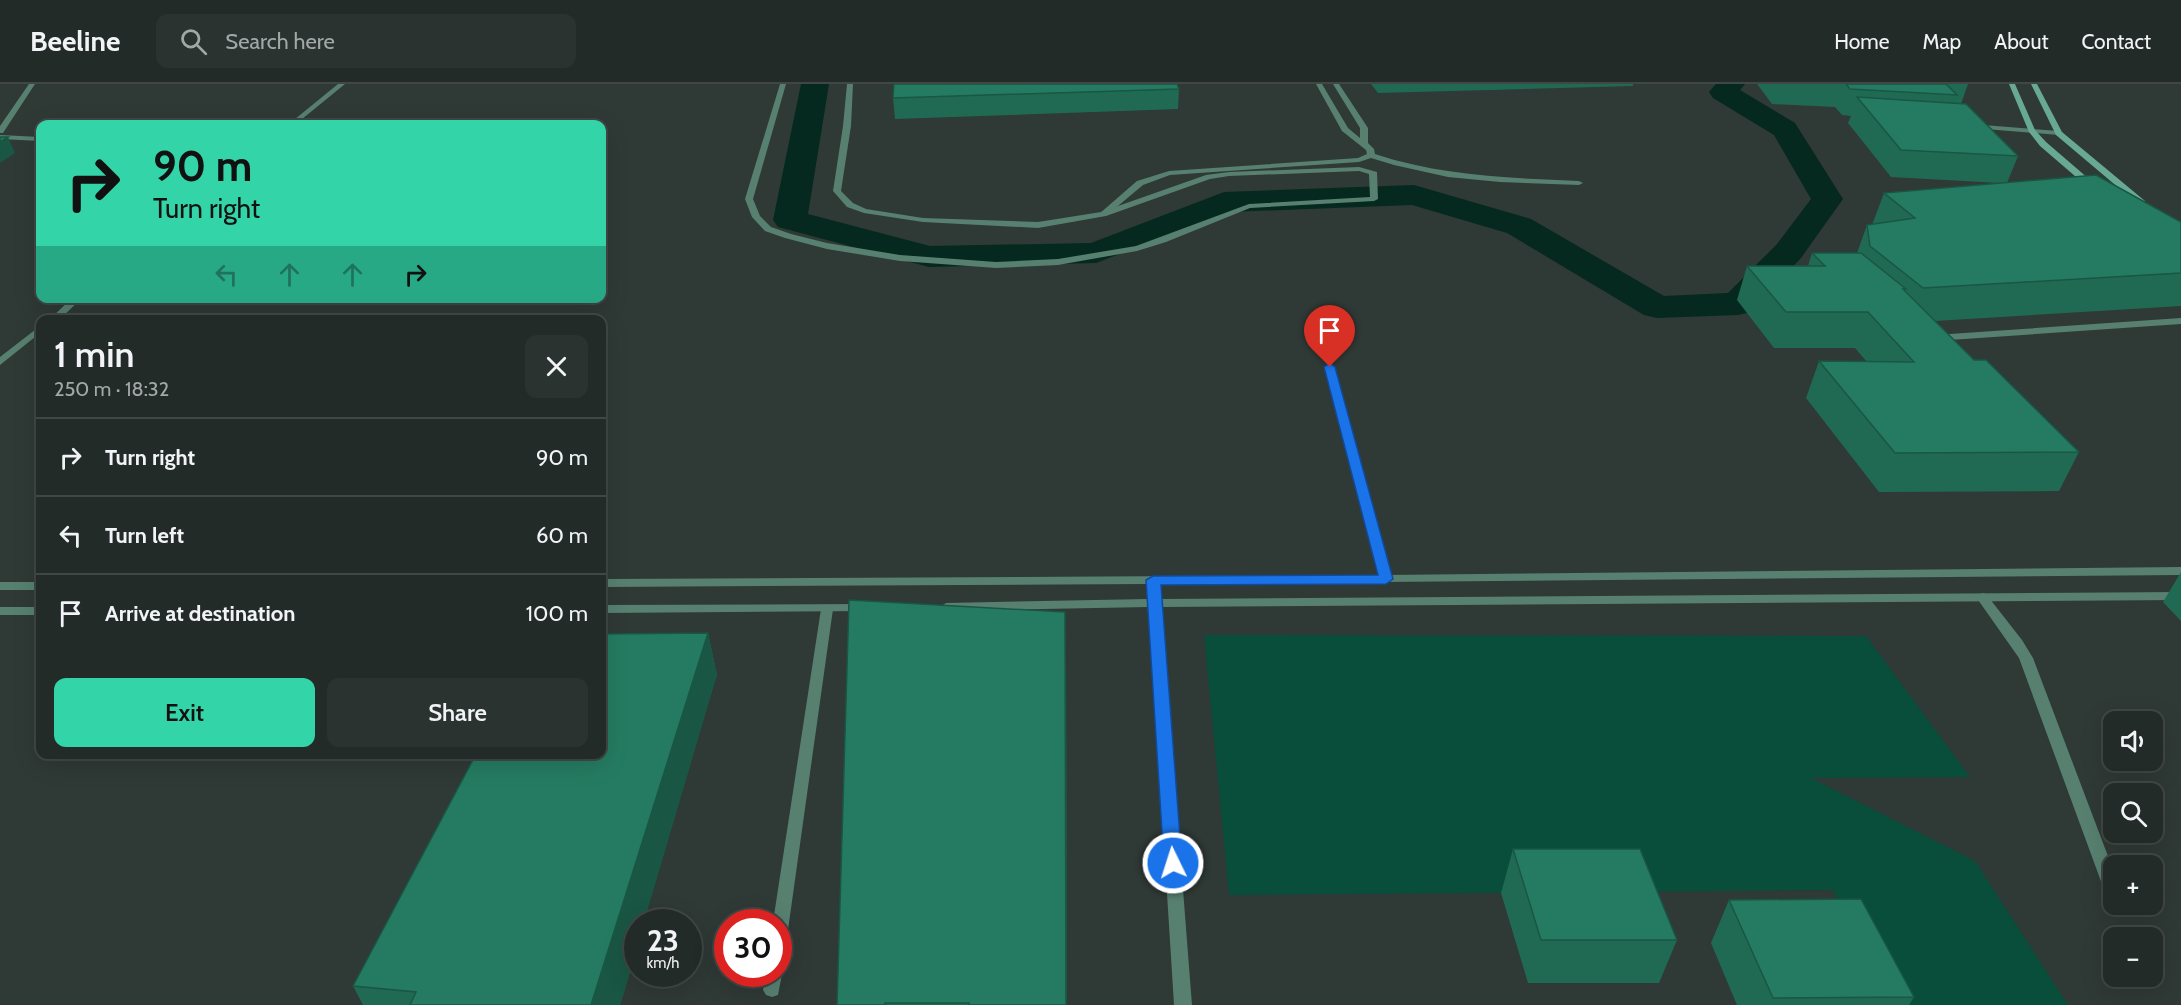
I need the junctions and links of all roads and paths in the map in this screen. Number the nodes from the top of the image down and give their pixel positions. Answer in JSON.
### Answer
{"nodes":[{"id":1,"x":32,"y":84,"type":"edge"},
{"id":2,"x":342,"y":84,"type":"edge"},
{"id":3,"x":783,"y":84,"type":"edge"},
{"id":4,"x":850,"y":84,"type":"edge"},
{"id":5,"x":1319,"y":84,"type":"edge"},
{"id":6,"x":1336,"y":84,"type":"edge"},
{"id":7,"x":2012,"y":84,"type":"edge"},
{"id":8,"x":2034,"y":84,"type":"edge"},
{"id":9,"x":297,"y":120,"type":"edge"},
{"id":10,"x":1962,"y":126,"type":"edge"},
{"id":11,"x":0,"y":130,"type":"edge"},
{"id":12,"x":2032,"y":130,"type":"junction"},
{"id":13,"x":2059,"y":133,"type":"junction"},
{"id":14,"x":0,"y":137,"type":"edge"},
{"id":15,"x":14,"y":138,"type":"junction"},
{"id":16,"x":36,"y":139,"type":"edge"},
{"id":17,"x":0,"y":142,"type":"edge"},
{"id":18,"x":1364,"y":143,"type":"junction"},
{"id":19,"x":1371,"y":155,"type":"junction"},
{"id":20,"x":1579,"y":183,"type":"dead end"},
{"id":21,"x":2100,"y":193,"type":"edge"},
{"id":22,"x":2127,"y":200,"type":"edge"},
{"id":23,"x":2137,"y":200,"type":"junction"},
{"id":24,"x":2146,"y":205,"type":"edge"},
{"id":25,"x":1103,"y":214,"type":"junction"},
{"id":26,"x":72,"y":303,"type":"edge"},
{"id":27,"x":58,"y":315,"type":"edge"},
{"id":28,"x":2181,"y":321,"type":"edge"},
{"id":29,"x":36,"y":332,"type":"edge"},
{"id":30,"x":1924,"y":336,"type":"edge"},
{"id":31,"x":0,"y":362,"type":"edge"},
{"id":32,"x":1330,"y":367,"type":"dead end"},
{"id":33,"x":2181,"y":571,"type":"edge"},
{"id":34,"x":1386,"y":579,"type":"junction"},
{"id":35,"x":1153,"y":580,"type":"junction"},
{"id":36,"x":606,"y":583,"type":"edge"},
{"id":37,"x":0,"y":586,"type":"edge"},
{"id":38,"x":36,"y":586,"type":"edge"},
{"id":39,"x":2181,"y":596,"type":"edge"},
{"id":40,"x":1982,"y":597,"type":"junction"},
{"id":41,"x":1156,"y":603,"type":"junction"},
{"id":42,"x":932,"y":607,"type":"edge"},
{"id":43,"x":874,"y":608,"type":"edge"},
{"id":44,"x":606,"y":609,"type":"edge"},
{"id":45,"x":827,"y":609,"type":"junction"},
{"id":46,"x":0,"y":611,"type":"edge"},
{"id":47,"x":36,"y":611,"type":"edge"},
{"id":48,"x":2103,"y":865,"type":"edge"},
{"id":49,"x":783,"y":909,"type":"edge"},
{"id":50,"x":1183,"y":1005,"type":"edge"}],
"edges":[{"from":1,"to":11,"type":"street"},
{"from":2,"to":9,"type":"street"},
{"from":3,"to":25,"type":"street"},
{"from":4,"to":25,"type":"street"},
{"from":5,"to":18,"type":"street"},
{"from":6,"to":18,"type":"street"},
{"from":7,"to":12,"type":"street"},
{"from":8,"to":13,"type":"street"},
{"from":10,"to":12,"type":"street"},
{"from":12,"to":13,"type":"street"},
{"from":12,"to":21,"type":"street"},
{"from":13,"to":23,"type":"street"},
{"from":14,"to":15,"type":"street"},
{"from":15,"to":16,"type":"street"},
{"from":15,"to":17,"type":"street"},
{"from":18,"to":19,"type":"street"},
{"from":19,"to":20,"type":"street"},
{"from":19,"to":25,"type":"street"},
{"from":22,"to":23,"type":"street"},
{"from":23,"to":24,"type":"street"},
{"from":26,"to":27,"type":"street"},
{"from":28,"to":30,"type":"street"},
{"from":29,"to":31,"type":"street"},
{"from":32,"to":34,"type":"street"},
{"from":33,"to":34,"type":"street"},
{"from":34,"to":35,"type":"street"},
{"from":35,"to":36,"type":"street"},
{"from":35,"to":41,"type":"street"},
{"from":37,"to":38,"type":"street"},
{"from":39,"to":40,"type":"street"},
{"from":40,"to":41,"type":"street"},
{"from":40,"to":48,"type":"street"},
{"from":41,"to":42,"type":"street"},
{"from":41,"to":50,"type":"street"},
{"from":43,"to":45,"type":"street"},
{"from":44,"to":45,"type":"street"},
{"from":45,"to":49,"type":"street"},
{"from":46,"to":47,"type":"street"}]}
